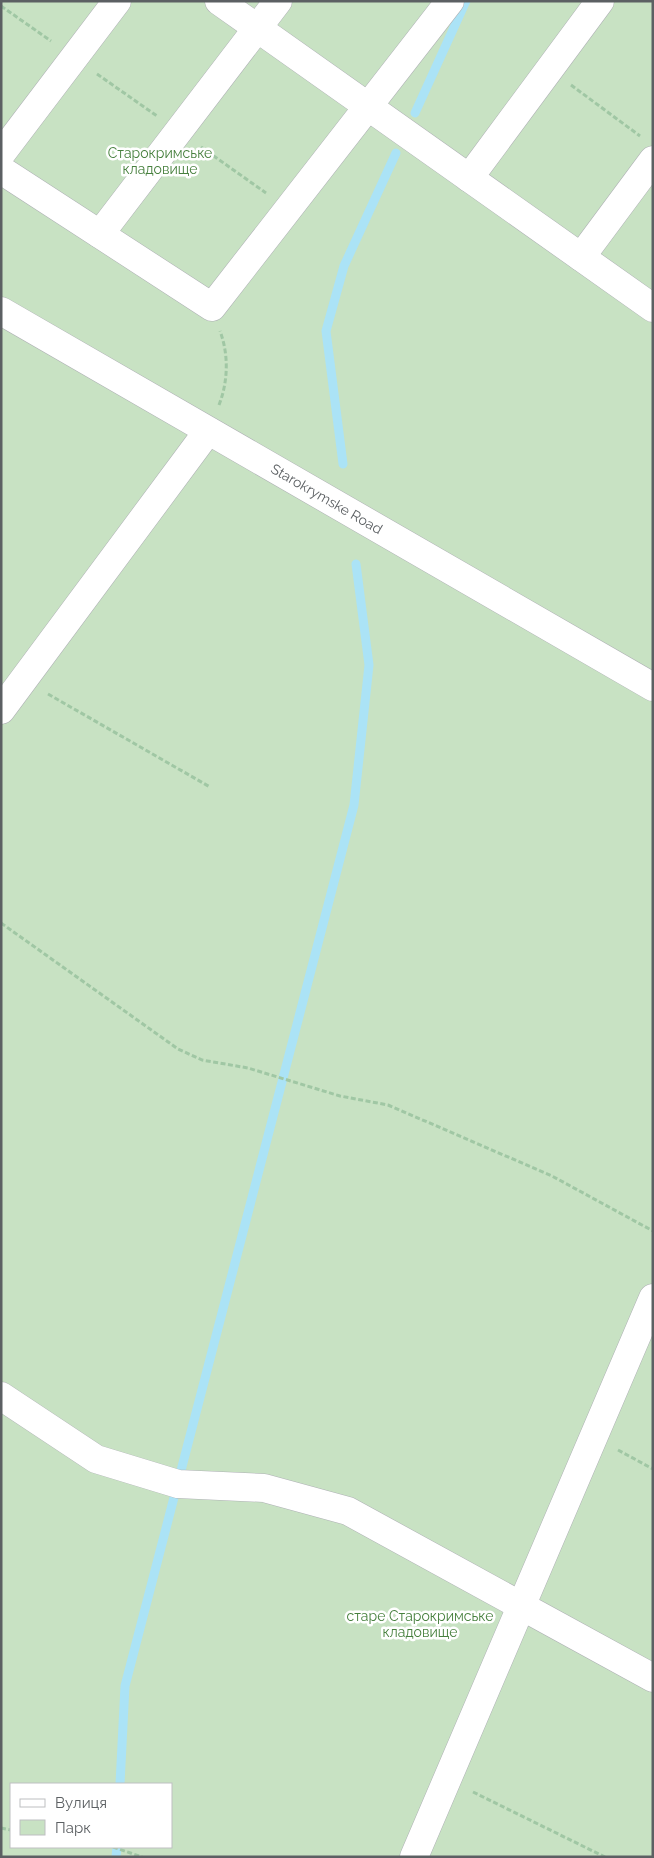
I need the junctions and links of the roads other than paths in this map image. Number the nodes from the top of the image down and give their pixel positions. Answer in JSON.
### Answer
{"nodes":[{"id":1,"x":117,"y":1,"type":"edge"},
{"id":2,"x":219,"y":1,"type":"edge"},
{"id":3,"x":278,"y":1,"type":"edge"},
{"id":4,"x":450,"y":1,"type":"edge"},
{"id":5,"x":600,"y":1,"type":"edge"},
{"id":6,"x":257,"y":28,"type":"junction"},
{"id":7,"x":368,"y":107,"type":"junction"},
{"id":8,"x":649,"y":150,"type":"edge"},
{"id":9,"x":1,"y":154,"type":"edge"},
{"id":10,"x":1,"y":170,"type":"edge"},
{"id":11,"x":469,"y":178,"type":"junction"},
{"id":12,"x":100,"y":234,"type":"junction"},
{"id":13,"x":581,"y":257,"type":"junction"},
{"id":14,"x":653,"y":308,"type":"edge"},
{"id":15,"x":1,"y":311,"type":"edge"},
{"id":16,"x":208,"y":431,"type":"junction"},
{"id":17,"x":653,"y":687,"type":"edge"},
{"id":18,"x":1,"y":710,"type":"edge"},
{"id":19,"x":653,"y":1298,"type":"edge"},
{"id":20,"x":1,"y":1396,"type":"edge"},
{"id":21,"x":522,"y":1605,"type":"junction"},
{"id":22,"x":653,"y":1678,"type":"edge"},
{"id":23,"x":414,"y":1857,"type":"edge"}],
"edges":[{"from":1,"to":9,"type":"street"},
{"from":2,"to":6,"type":"street"},
{"from":3,"to":6,"type":"street"},
{"from":4,"to":7,"type":"street"},
{"from":5,"to":11,"type":"street"},
{"from":6,"to":7,"type":"street"},
{"from":6,"to":12,"type":"street"},
{"from":7,"to":11,"type":"street"},
{"from":7,"to":12,"type":"street"},
{"from":8,"to":13,"type":"street"},
{"from":10,"to":12,"type":"street"},
{"from":11,"to":13,"type":"street"},
{"from":13,"to":14,"type":"street"},
{"from":15,"to":16,"type":"street","name":"Starokrymske Road"},
{"from":16,"to":17,"type":"street","name":"Starokrymske Road"},
{"from":16,"to":18,"type":"street"},
{"from":19,"to":21,"type":"street"},
{"from":20,"to":21,"type":"street"},
{"from":21,"to":22,"type":"street"},
{"from":21,"to":23,"type":"street"}]}
